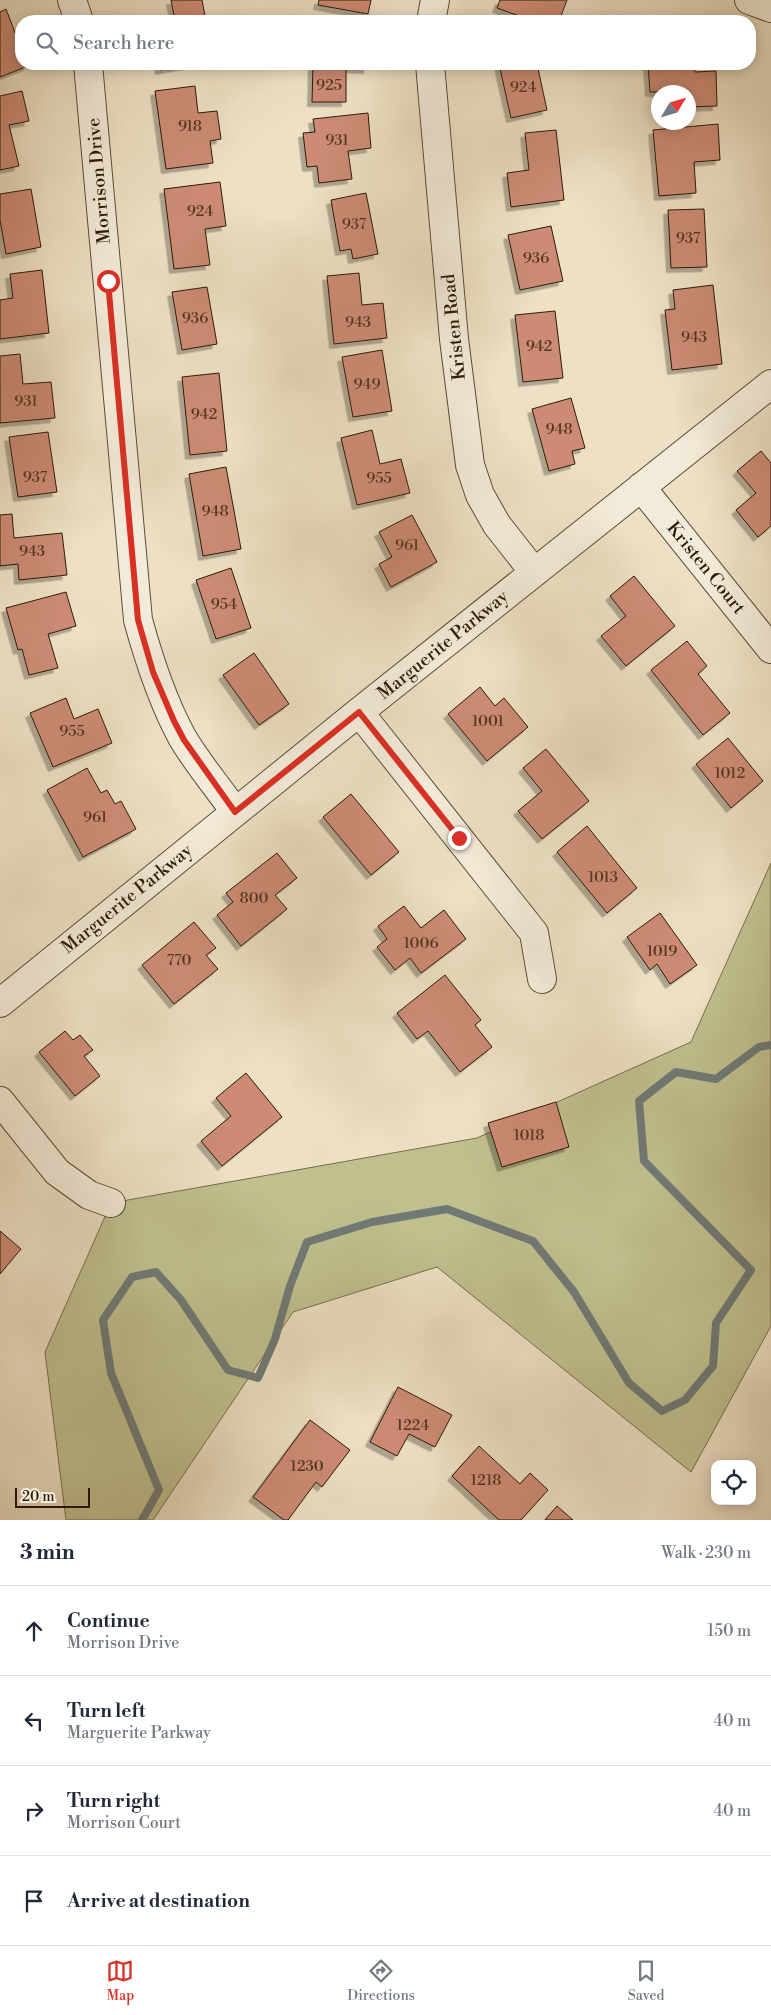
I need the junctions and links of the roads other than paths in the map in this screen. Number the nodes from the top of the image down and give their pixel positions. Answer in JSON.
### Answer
{"nodes":[{"id":1,"x":72,"y":0,"type":"edge"},
{"id":2,"x":434,"y":0,"type":"edge"},
{"id":3,"x":749,"y":0,"type":"edge"},
{"id":4,"x":771,"y":8,"type":"edge"},
{"id":5,"x":77,"y":15,"type":"edge"},
{"id":6,"x":432,"y":15,"type":"edge"},
{"id":7,"x":89,"y":70,"type":"edge"},
{"id":8,"x":431,"y":70,"type":"edge"},
{"id":9,"x":771,"y":384,"type":"edge"},
{"id":10,"x":641,"y":487,"type":"junction"},
{"id":11,"x":534,"y":572,"type":"junction"},
{"id":12,"x":771,"y":649,"type":"edge"},
{"id":13,"x":359,"y":712,"type":"junction"},
{"id":14,"x":235,"y":812,"type":"junction"},
{"id":15,"x":542,"y":979,"type":"dead end"},
{"id":16,"x":0,"y":1003,"type":"edge"},
{"id":17,"x":0,"y":1101,"type":"edge"},
{"id":18,"x":111,"y":1204,"type":"dead end"}],
"edges":[{"from":1,"to":5,"type":"street"},
{"from":2,"to":6,"type":"street"},
{"from":3,"to":4,"type":"street"},
{"from":7,"to":14,"type":"street","name":"Morrison Drive"},
{"from":8,"to":11,"type":"street","name":"Kristen Road"},
{"from":9,"to":10,"type":"street","name":"Marguerite Parkway"},
{"from":10,"to":11,"type":"street","name":"Marguerite Parkway"},
{"from":10,"to":12,"type":"street","name":"Kristen Court"},
{"from":11,"to":13,"type":"street","name":"Marguerite Parkway"},
{"from":13,"to":14,"type":"street","name":"Marguerite Parkway"},
{"from":13,"to":15,"type":"street"},
{"from":14,"to":16,"type":"street","name":"Marguerite Parkway"},
{"from":17,"to":18,"type":"street"}]}
